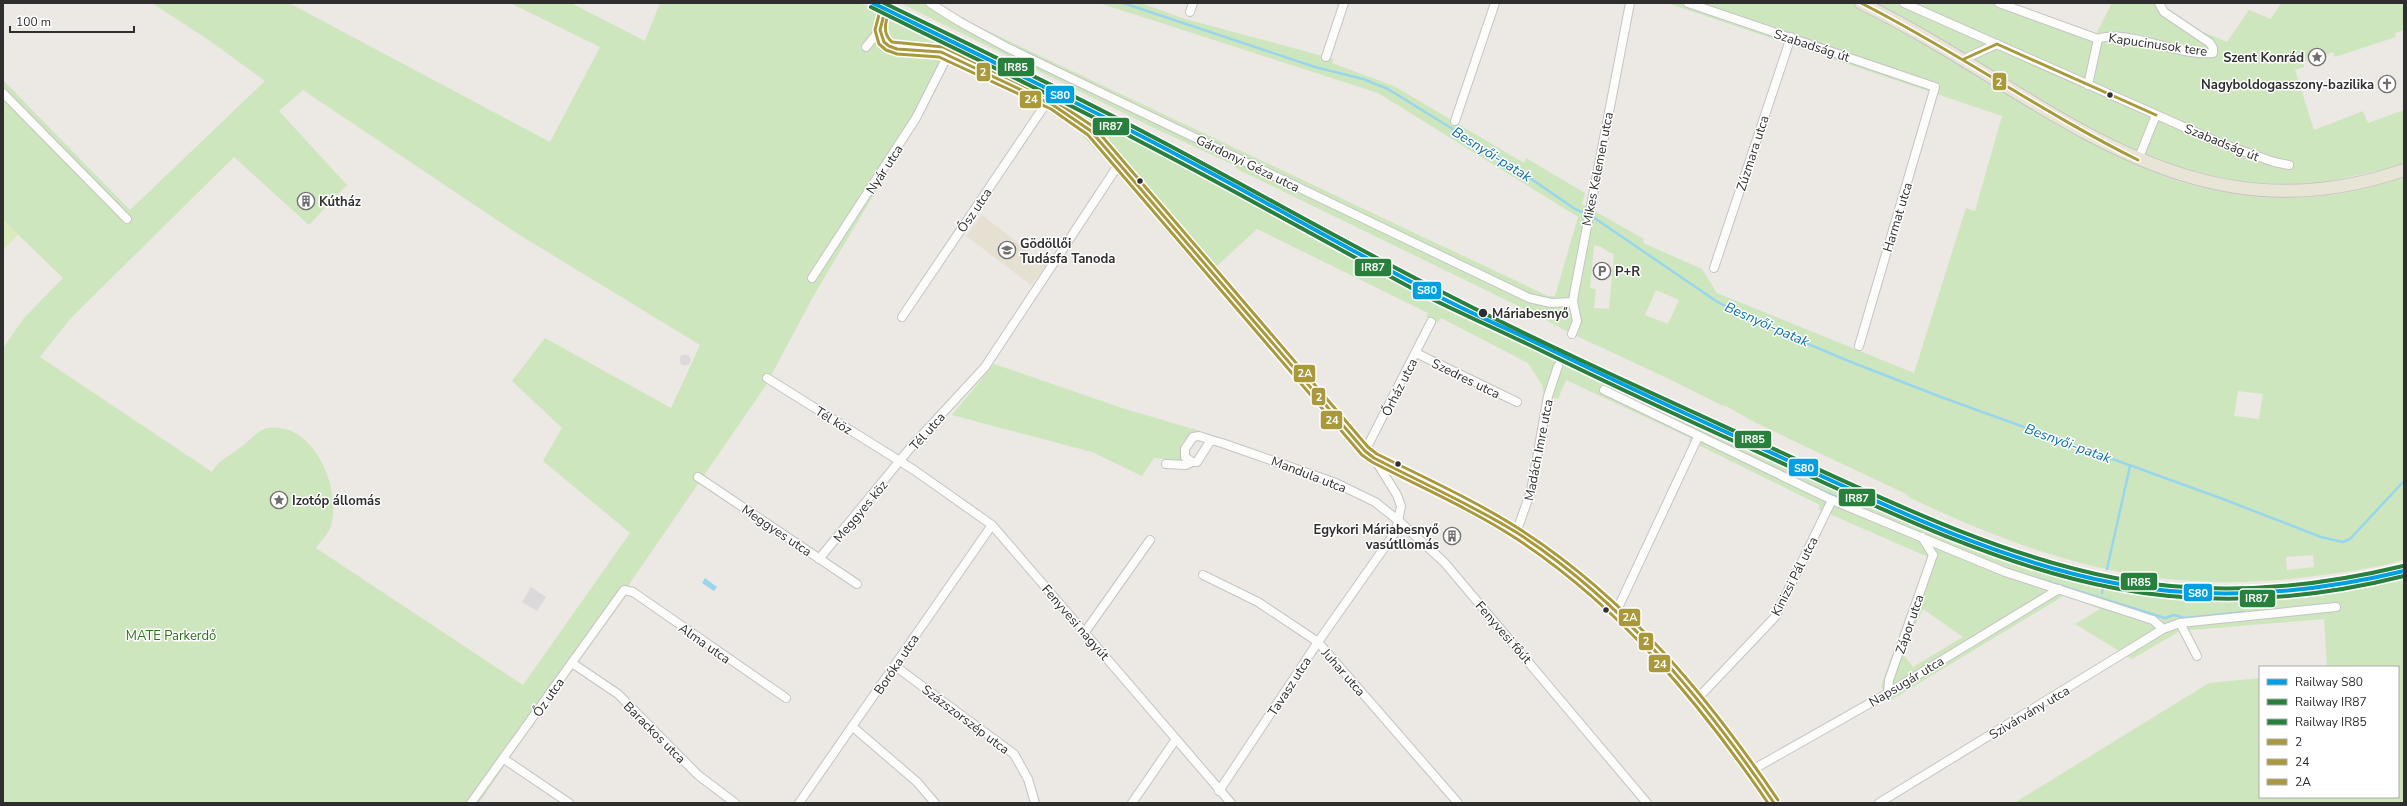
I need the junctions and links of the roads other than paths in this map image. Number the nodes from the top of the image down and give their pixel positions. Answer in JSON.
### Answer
{"nodes":[{"id":1,"x":930,"y":3,"type":"edge"},
{"id":2,"x":1193,"y":3,"type":"edge"},
{"id":3,"x":1344,"y":3,"type":"edge"},
{"id":4,"x":1495,"y":3,"type":"edge"},
{"id":5,"x":1630,"y":3,"type":"edge"},
{"id":6,"x":1688,"y":3,"type":"edge"},
{"id":7,"x":1861,"y":3,"type":"edge"},
{"id":8,"x":1904,"y":3,"type":"edge"},
{"id":9,"x":1999,"y":3,"type":"edge"},
{"id":10,"x":2159,"y":3,"type":"edge"},
{"id":11,"x":1190,"y":12,"type":"dead end"},
{"id":12,"x":882,"y":13,"type":"tunnel mouth"},
{"id":13,"x":879,"y":31,"type":"junction"},
{"id":14,"x":1791,"y":38,"type":"junction"},
{"id":15,"x":2098,"y":39,"type":"junction"},
{"id":16,"x":1998,"y":44,"type":"junction"},
{"id":17,"x":866,"y":47,"type":"dead end"},
{"id":18,"x":948,"y":55,"type":"junction"},
{"id":19,"x":1326,"y":57,"type":"dead end"},
{"id":20,"x":1964,"y":59,"type":"junction"},
{"id":21,"x":2088,"y":85,"type":"junction"},
{"id":22,"x":1935,"y":87,"type":"joint"},
{"id":23,"x":3,"y":93,"type":"edge"},
{"id":24,"x":1047,"y":102,"type":"junction"},
{"id":25,"x":2156,"y":115,"type":"junction"},
{"id":26,"x":1455,"y":121,"type":"dead end"},
{"id":27,"x":2138,"y":160,"type":"junction"},
{"id":28,"x":1119,"y":164,"type":"junction"},
{"id":29,"x":2289,"y":165,"type":"dead end"},
{"id":30,"x":2404,"y":170,"type":"edge"},
{"id":31,"x":127,"y":219,"type":"dead end"},
{"id":32,"x":1714,"y":268,"type":"dead end"},
{"id":33,"x":812,"y":278,"type":"dead end"},
{"id":34,"x":1573,"y":302,"type":"junction"},
{"id":35,"x":902,"y":317,"type":"dead end"},
{"id":36,"x":1431,"y":322,"type":"dead end"},
{"id":37,"x":1572,"y":334,"type":"dead end"},
{"id":38,"x":1859,"y":346,"type":"dead end"},
{"id":39,"x":1416,"y":353,"type":"junction"},
{"id":40,"x":1558,"y":366,"type":"dead end"},
{"id":41,"x":767,"y":378,"type":"dead end"},
{"id":42,"x":1604,"y":390,"type":"dead end"},
{"id":43,"x":1517,"y":402,"type":"dead end"},
{"id":44,"x":1698,"y":437,"type":"junction"},
{"id":45,"x":1211,"y":440,"type":"junction"},
{"id":46,"x":1365,"y":451,"type":"junction"},
{"id":47,"x":1374,"y":458,"type":"junction"},
{"id":48,"x":901,"y":462,"type":"junction"},
{"id":49,"x":1192,"y":462,"type":"junction"},
{"id":50,"x":1166,"y":464,"type":"dead end"},
{"id":51,"x":698,"y":477,"type":"dead end"},
{"id":52,"x":1832,"y":500,"type":"junction"},
{"id":53,"x":1399,"y":521,"type":"junction"},
{"id":54,"x":992,"y":525,"type":"junction"},
{"id":55,"x":1516,"y":533,"type":"junction"},
{"id":56,"x":1921,"y":536,"type":"junction"},
{"id":57,"x":1150,"y":540,"type":"dead end"},
{"id":58,"x":1947,"y":548,"type":"junction"},
{"id":59,"x":1933,"y":555,"type":"junction"},
{"id":60,"x":819,"y":559,"type":"junction"},
{"id":61,"x":1203,"y":574,"type":"dead end"},
{"id":62,"x":857,"y":584,"type":"dead end"},
{"id":63,"x":2059,"y":589,"type":"junction"},
{"id":64,"x":624,"y":590,"type":"joint"},
{"id":65,"x":2336,"y":607,"type":"dead end"},
{"id":66,"x":1617,"y":610,"type":"junction"},
{"id":67,"x":2180,"y":623,"type":"junction"},
{"id":68,"x":2163,"y":629,"type":"junction"},
{"id":69,"x":1085,"y":632,"type":"junction"},
{"id":70,"x":1318,"y":642,"type":"junction"},
{"id":71,"x":2197,"y":656,"type":"dead end"},
{"id":72,"x":572,"y":663,"type":"junction"},
{"id":73,"x":895,"y":666,"type":"junction"},
{"id":74,"x":1888,"y":693,"type":"junction"},
{"id":75,"x":786,"y":698,"type":"dead end"},
{"id":76,"x":1698,"y":698,"type":"junction"},
{"id":77,"x":853,"y":727,"type":"junction"},
{"id":78,"x":1176,"y":739,"type":"junction"},
{"id":79,"x":504,"y":759,"type":"junction"},
{"id":80,"x":1752,"y":770,"type":"junction"},
{"id":81,"x":1219,"y":791,"type":"junction"},
{"id":82,"x":472,"y":803,"type":"edge"},
{"id":83,"x":569,"y":803,"type":"edge"},
{"id":84,"x":735,"y":803,"type":"edge"},
{"id":85,"x":799,"y":803,"type":"edge"},
{"id":86,"x":935,"y":803,"type":"edge"},
{"id":87,"x":1035,"y":803,"type":"edge"},
{"id":88,"x":1132,"y":803,"type":"edge"},
{"id":89,"x":1231,"y":803,"type":"edge"},
{"id":90,"x":1458,"y":803,"type":"edge"},
{"id":91,"x":1648,"y":803,"type":"edge"},
{"id":92,"x":1774,"y":803,"type":"edge"},
{"id":93,"x":1879,"y":803,"type":"edge"}],
"edges":[{"from":1,"to":34,"type":"street","name":"Gárdonyi Géza utca"},
{"from":2,"to":11,"type":"street"},
{"from":3,"to":19,"type":"street"},
{"from":4,"to":26,"type":"street"},
{"from":5,"to":34,"type":"street","name":"Mikes Kelemen utca"},
{"from":6,"to":14,"type":"street","name":"Szabadság út"},
{"from":7,"to":20,"type":"main road"},
{"from":8,"to":16,"type":"street","name":"Szabadság út"},
{"from":9,"to":15,"type":"street"},
{"from":10,"to":15,"type":"street","name":"Kapucinusok tere"},
{"from":12,"to":13,"type":"street"},
{"from":13,"to":17,"type":"street"},
{"from":13,"to":18,"type":"street"},
{"from":14,"to":22,"type":"street","name":"Szabadság út"},
{"from":14,"to":32,"type":"street","name":"Zúzmara utca"},
{"from":15,"to":21,"type":"street","name":"Kapucinusok tere"},
{"from":16,"to":20,"type":"street"},
{"from":16,"to":21,"type":"street","name":"Szabadság út"},
{"from":18,"to":24,"type":"street"},
{"from":18,"to":33,"type":"street","name":"Nyár utca"},
{"from":20,"to":27,"type":"main road"},
{"from":21,"to":25,"type":"street","name":"Szabadság út"},
{"from":22,"to":38,"type":"street","name":"Harmat utca"},
{"from":23,"to":31,"type":"street"},
{"from":24,"to":28,"type":"street"},
{"from":24,"to":35,"type":"street","name":"Ősz utca"},
{"from":25,"to":27,"type":"street"},
{"from":25,"to":29,"type":"street","name":"Szabadság út"},
{"from":27,"to":30,"type":"main road"},
{"from":28,"to":46,"type":"street"},
{"from":28,"to":48,"type":"street","name":"Tél utca"},
{"from":34,"to":37,"type":"street","name":"Mikes Kelemen utca"},
{"from":36,"to":39,"type":"street","name":"Őrház utca"},
{"from":39,"to":43,"type":"street","name":"Szedres utca"},
{"from":39,"to":46,"type":"street","name":"Őrház utca"},
{"from":40,"to":55,"type":"street","name":"Madách Imre utca"},
{"from":41,"to":48,"type":"street","name":"Tél köz"},
{"from":42,"to":44,"type":"street"},
{"from":44,"to":52,"type":"street"},
{"from":44,"to":66,"type":"street"},
{"from":45,"to":49,"type":"street"},
{"from":45,"to":49,"type":"street","name":"Mandula utca"},
{"from":45,"to":53,"type":"street","name":"Mandula utca"},
{"from":46,"to":47,"type":"street"},
{"from":47,"to":53,"type":"street"},
{"from":47,"to":55,"type":"street"},
{"from":48,"to":54,"type":"street","name":"Fenyvesi nagyút"},
{"from":48,"to":60,"type":"street","name":"Meggyes köz"},
{"from":49,"to":50,"type":"street"},
{"from":51,"to":60,"type":"street","name":"Meggyes utca"},
{"from":52,"to":56,"type":"street"},
{"from":52,"to":76,"type":"street","name":"Kinizsi Pál utca"},
{"from":53,"to":70,"type":"street","name":"Tavasz utca"},
{"from":53,"to":91,"type":"street","name":"Fenyvesi főút"},
{"from":54,"to":69,"type":"street","name":"Fenyvesi nagyút"},
{"from":54,"to":73,"type":"street","name":"Boróka utca"},
{"from":55,"to":66,"type":"street"},
{"from":56,"to":58,"type":"street"},
{"from":56,"to":59,"type":"street"},
{"from":57,"to":69,"type":"street"},
{"from":58,"to":59,"type":"street"},
{"from":58,"to":63,"type":"street"},
{"from":59,"to":74,"type":"street","name":"Zápor utca"},
{"from":60,"to":62,"type":"street","name":"Meggyes utca"},
{"from":61,"to":70,"type":"street","name":"Juhar utca"},
{"from":63,"to":68,"type":"street"},
{"from":63,"to":74,"type":"street","name":"Napsugár utca"},
{"from":64,"to":72,"type":"street","name":"Őz utca"},
{"from":64,"to":75,"type":"street","name":"Alma utca"},
{"from":65,"to":67,"type":"street","name":"Szivárvány utca"},
{"from":66,"to":76,"type":"street"},
{"from":67,"to":68,"type":"street","name":"Szivárvány utca"},
{"from":67,"to":71,"type":"street"},
{"from":68,"to":93,"type":"street","name":"Szivárvány utca"},
{"from":69,"to":78,"type":"street","name":"Fenyvesi nagyút"},
{"from":70,"to":81,"type":"street","name":"Tavasz utca"},
{"from":70,"to":90,"type":"street","name":"Juhar utca"},
{"from":72,"to":79,"type":"street","name":"Őz utca"},
{"from":72,"to":84,"type":"street","name":"Barackos utca"},
{"from":73,"to":77,"type":"street","name":"Boróka utca"},
{"from":73,"to":87,"type":"street","name":"Százszorszép utca"},
{"from":74,"to":80,"type":"street","name":"Napsugár utca"},
{"from":76,"to":80,"type":"street"},
{"from":77,"to":85,"type":"street","name":"Boróka utca"},
{"from":77,"to":86,"type":"street"},
{"from":78,"to":81,"type":"street","name":"Fenyvesi nagyút"},
{"from":78,"to":88,"type":"street"},
{"from":79,"to":82,"type":"street","name":"Őz utca"},
{"from":79,"to":83,"type":"street"},
{"from":80,"to":92,"type":"street"},
{"from":81,"to":89,"type":"street","name":"Fenyvesi nagyút"}]}
